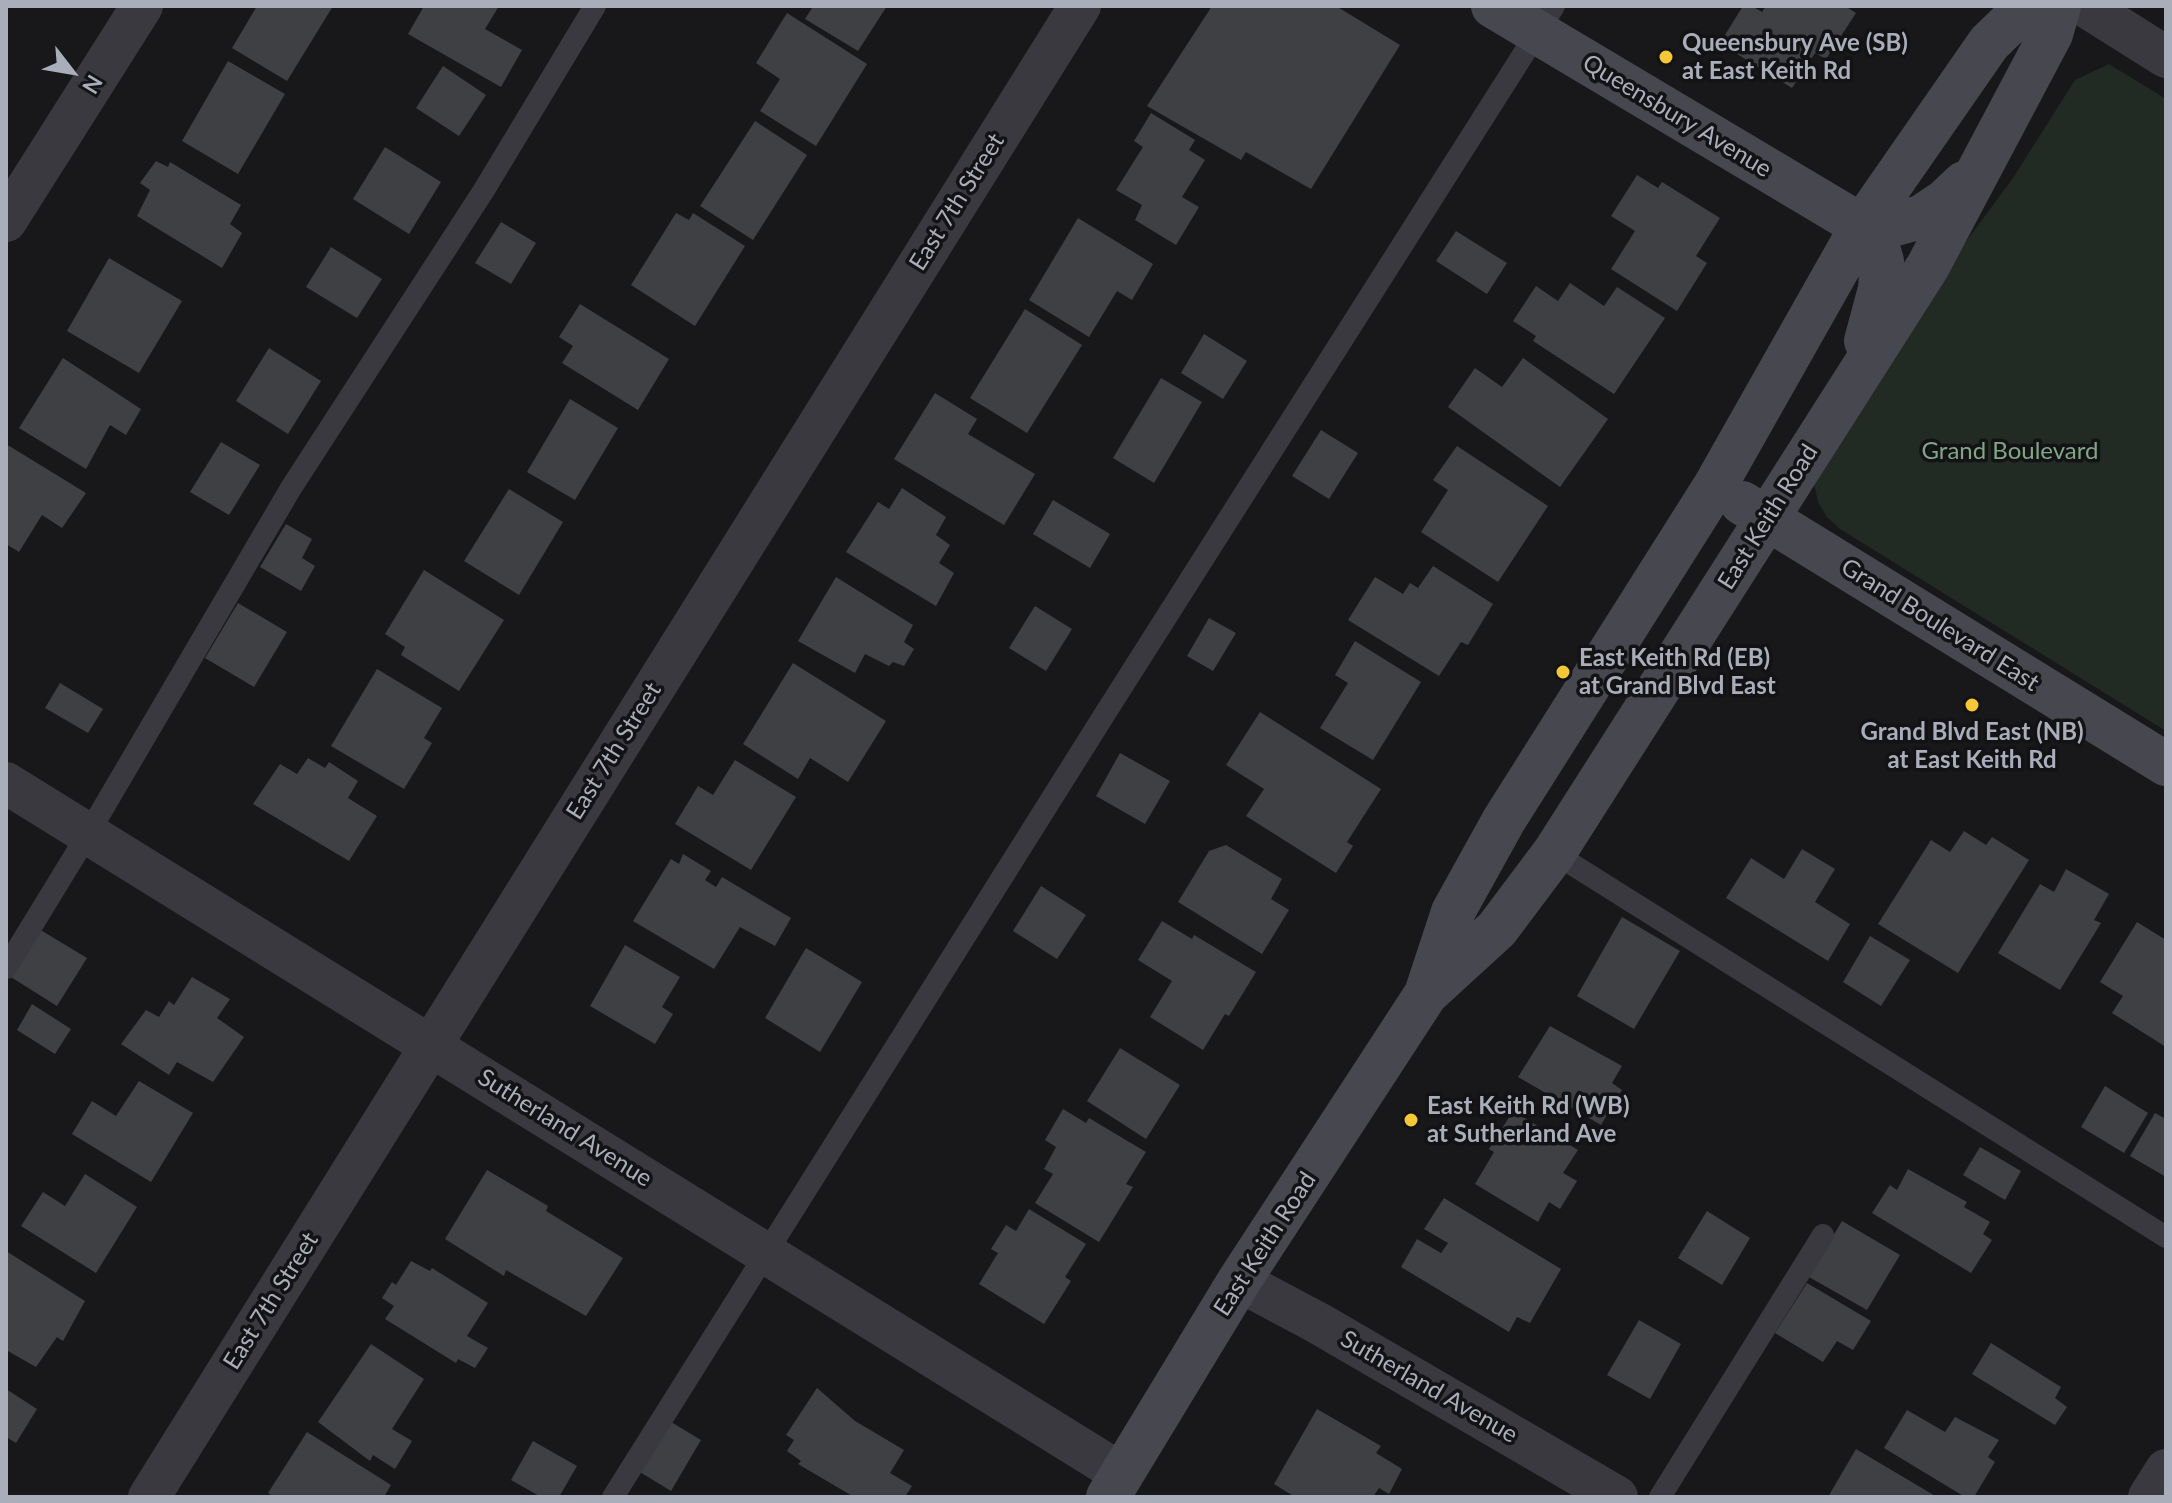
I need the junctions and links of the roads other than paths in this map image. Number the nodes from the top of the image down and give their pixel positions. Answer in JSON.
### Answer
{"nodes":[{"id":1,"x":142,"y":6,"type":"edge"},
{"id":2,"x":595,"y":6,"type":"edge"},
{"id":3,"x":1080,"y":6,"type":"edge"},
{"id":4,"x":1493,"y":6,"type":"edge"},
{"id":5,"x":2034,"y":6,"type":"edge"},
{"id":6,"x":2059,"y":6,"type":"edge"},
{"id":7,"x":2085,"y":6,"type":"edge"},
{"id":8,"x":1546,"y":20,"type":"edge"},
{"id":9,"x":2166,"y":57,"type":"edge"},
{"id":10,"x":1978,"y":171,"type":"junction"},
{"id":11,"x":6,"y":221,"type":"edge"},
{"id":12,"x":1862,"y":226,"type":"junction"},
{"id":13,"x":1850,"y":389,"type":"junction"},
{"id":14,"x":1715,"y":486,"type":"junction"},
{"id":15,"x":1767,"y":518,"type":"junction"},
{"id":16,"x":2166,"y":764,"type":"edge"},
{"id":17,"x":6,"y":783,"type":"edge"},
{"id":18,"x":88,"y":834,"type":"junction"},
{"id":19,"x":1554,"y":853,"type":"junction"},
{"id":20,"x":6,"y":968,"type":"edge"},
{"id":21,"x":1426,"y":994,"type":"junction"},
{"id":22,"x":431,"y":1044,"type":"junction"},
{"id":23,"x":1823,"y":1235,"type":"dead end"},
{"id":24,"x":2166,"y":1237,"type":"edge"},
{"id":25,"x":767,"y":1254,"type":"junction"},
{"id":26,"x":1239,"y":1281,"type":"junction"},
{"id":27,"x":2166,"y":1470,"type":"edge"},
{"id":28,"x":1115,"y":1486,"type":"edge"},
{"id":29,"x":149,"y":1497,"type":"edge"},
{"id":30,"x":613,"y":1497,"type":"edge"},
{"id":31,"x":1617,"y":1497,"type":"edge"},
{"id":32,"x":1660,"y":1497,"type":"edge"},
{"id":33,"x":2149,"y":1497,"type":"edge"}],
"edges":[{"from":1,"to":11,"type":"street"},
{"from":2,"to":18,"type":"lane"},
{"from":3,"to":22,"type":"street","name":"East 7th Street"},
{"from":4,"to":8,"type":"main road","name":"Queensbury Avenue"},
{"from":5,"to":12,"type":"main road","name":"East Keith Road"},
{"from":6,"to":10,"type":"main road","name":"East Keith Road"},
{"from":7,"to":9,"type":"street"},
{"from":8,"to":12,"type":"main road","name":"Queensbury Avenue"},
{"from":8,"to":25,"type":"lane"},
{"from":10,"to":12,"type":"main road"},
{"from":10,"to":13,"type":"main road","name":"East Keith Road"},
{"from":12,"to":13,"type":"main road"},
{"from":12,"to":14,"type":"main road","name":"East Keith Road"},
{"from":13,"to":15,"type":"main road","name":"East Keith Road"},
{"from":14,"to":15,"type":"main road","name":"Grand Boulevard East"},
{"from":14,"to":21,"type":"main road","name":"East Keith Road"},
{"from":15,"to":16,"type":"main road","name":"Grand Boulevard East"},
{"from":15,"to":19,"type":"main road","name":"East Keith Road"},
{"from":17,"to":18,"type":"street","name":"Sutherland Avenue"},
{"from":18,"to":20,"type":"lane"},
{"from":18,"to":22,"type":"street","name":"Sutherland Avenue"},
{"from":19,"to":21,"type":"main road","name":"East Keith Road"},
{"from":19,"to":24,"type":"lane"},
{"from":21,"to":26,"type":"main road","name":"East Keith Road"},
{"from":22,"to":25,"type":"street","name":"Sutherland Avenue"},
{"from":22,"to":29,"type":"street","name":"East 7th Street"},
{"from":23,"to":32,"type":"lane"},
{"from":25,"to":28,"type":"street","name":"Sutherland Avenue"},
{"from":25,"to":30,"type":"lane"},
{"from":26,"to":28,"type":"main road","name":"East Keith Road"},
{"from":26,"to":31,"type":"street","name":"Sutherland Avenue"},
{"from":27,"to":33,"type":"street"}]}
